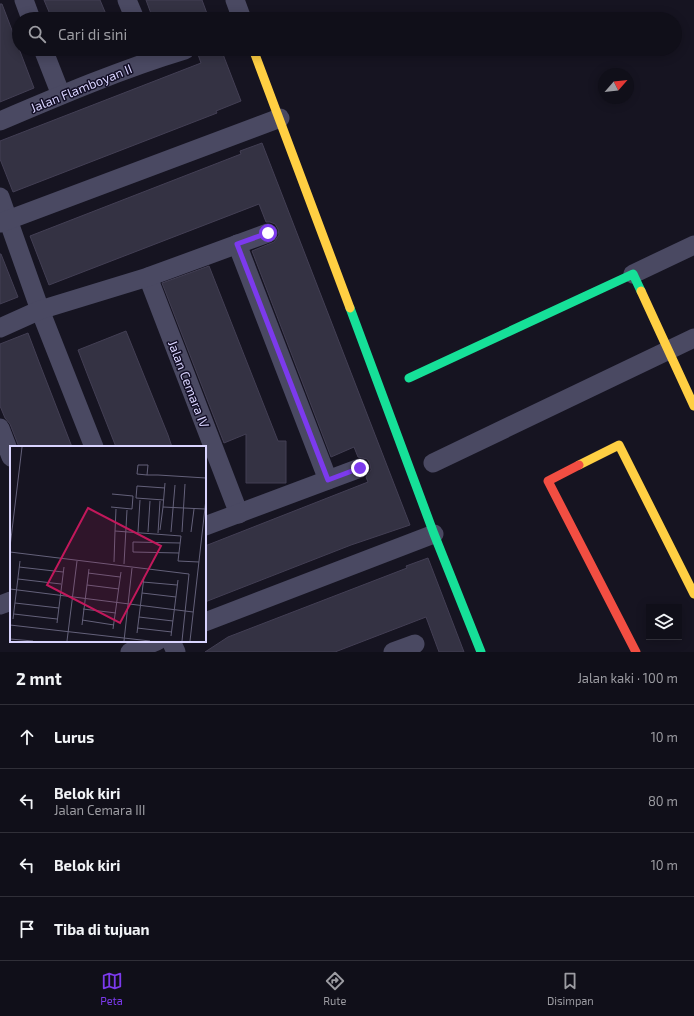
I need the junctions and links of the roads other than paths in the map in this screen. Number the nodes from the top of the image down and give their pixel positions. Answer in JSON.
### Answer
{"nodes":[{"id":1,"x":24,"y":0,"type":"edge"},
{"id":2,"x":127,"y":0,"type":"edge"},
{"id":3,"x":235,"y":0,"type":"edge"},
{"id":4,"x":28,"y":12,"type":"edge"},
{"id":5,"x":132,"y":12,"type":"edge"},
{"id":6,"x":239,"y":12,"type":"edge"},
{"id":7,"x":46,"y":56,"type":"edge"},
{"id":8,"x":145,"y":56,"type":"edge"},
{"id":9,"x":256,"y":56,"type":"edge"},
{"id":10,"x":61,"y":95,"type":"junction"},
{"id":11,"x":280,"y":118,"type":"junction"},
{"id":12,"x":0,"y":121,"type":"edge"},
{"id":13,"x":0,"y":197,"type":"edge"},
{"id":14,"x":4,"y":222,"type":"edge"},
{"id":15,"x":268,"y":233,"type":"dead end"},
{"id":16,"x":237,"y":244,"type":"junction"},
{"id":17,"x":694,"y":245,"type":"edge"},
{"id":18,"x":633,"y":274,"type":"junction"},
{"id":19,"x":148,"y":277,"type":"junction"},
{"id":20,"x":40,"y":310,"type":"junction"},
{"id":21,"x":0,"y":328,"type":"edge"},
{"id":22,"x":694,"y":338,"type":"edge"},
{"id":23,"x":668,"y":350,"type":"junction"},
{"id":24,"x":409,"y":378,"type":"dead end"},
{"id":25,"x":694,"y":406,"type":"edge"},
{"id":26,"x":0,"y":428,"type":"edge"},
{"id":27,"x":94,"y":446,"type":"edge"},
{"id":28,"x":10,"y":454,"type":"edge"},
{"id":29,"x":433,"y":463,"type":"dead end"},
{"id":30,"x":360,"y":468,"type":"dead end"},
{"id":31,"x":328,"y":480,"type":"junction"},
{"id":32,"x":239,"y":514,"type":"junction"},
{"id":33,"x":206,"y":526,"type":"edge"},
{"id":34,"x":434,"y":534,"type":"junction"},
{"id":35,"x":694,"y":594,"type":"edge"},
{"id":36,"x":10,"y":601,"type":"edge"},
{"id":37,"x":0,"y":605,"type":"edge"},
{"id":38,"x":206,"y":622,"type":"edge"},
{"id":39,"x":155,"y":642,"type":"edge"},
{"id":40,"x":171,"y":642,"type":"edge"},
{"id":41,"x":415,"y":644,"type":"dead end"},
{"id":42,"x":130,"y":652,"type":"edge"},
{"id":43,"x":176,"y":652,"type":"edge"},
{"id":44,"x":393,"y":652,"type":"edge"},
{"id":45,"x":481,"y":652,"type":"edge"},
{"id":46,"x":636,"y":652,"type":"edge"}],
"edges":[{"from":1,"to":4,"type":"street"},
{"from":2,"to":5,"type":"street"},
{"from":3,"to":6,"type":"street"},
{"from":7,"to":10,"type":"street"},
{"from":8,"to":10,"type":"street","name":"Jalan Flamboyan II"},
{"from":9,"to":11,"type":"street"},
{"from":10,"to":12,"type":"street","name":"Jalan Flamboyan II"},
{"from":11,"to":14,"type":"street"},
{"from":11,"to":34,"type":"street"},
{"from":13,"to":14,"type":"street"},
{"from":14,"to":20,"type":"street"},
{"from":15,"to":16,"type":"street"},
{"from":16,"to":19,"type":"street"},
{"from":16,"to":31,"type":"street"},
{"from":17,"to":18,"type":"street"},
{"from":18,"to":23,"type":"street"},
{"from":18,"to":24,"type":"street"},
{"from":19,"to":20,"type":"street"},
{"from":19,"to":32,"type":"street","name":"Jalan Cemara IV"},
{"from":20,"to":21,"type":"street"},
{"from":20,"to":27,"type":"street"},
{"from":22,"to":23,"type":"street"},
{"from":23,"to":25,"type":"street"},
{"from":23,"to":29,"type":"street"},
{"from":26,"to":28,"type":"street"},
{"from":30,"to":31,"type":"street"},
{"from":31,"to":32,"type":"street"},
{"from":32,"to":33,"type":"street"},
{"from":34,"to":38,"type":"street"},
{"from":34,"to":45,"type":"street"},
{"from":35,"to":46,"type":"street"},
{"from":36,"to":37,"type":"street"},
{"from":39,"to":42,"type":"street"},
{"from":40,"to":43,"type":"street"},
{"from":41,"to":44,"type":"street"}]}
